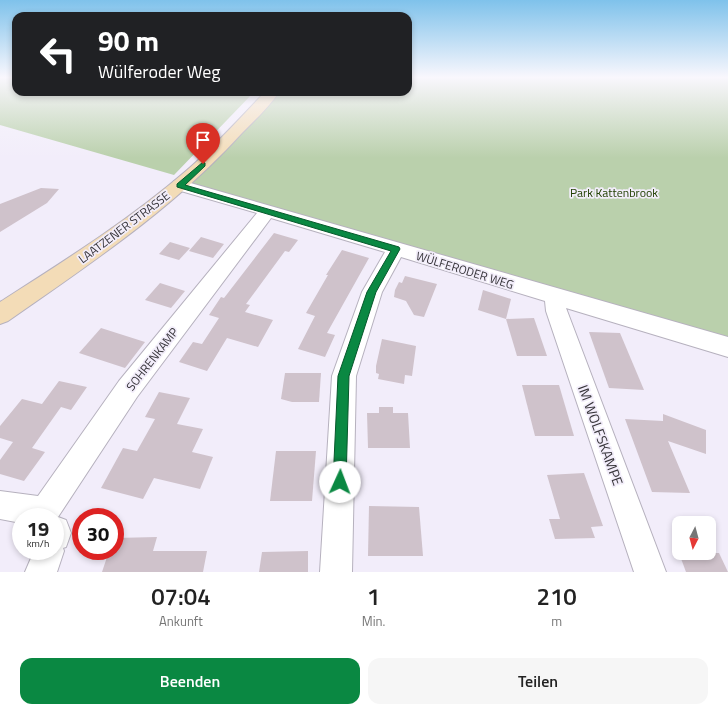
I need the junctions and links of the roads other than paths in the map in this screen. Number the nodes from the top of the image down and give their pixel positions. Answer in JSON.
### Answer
{"nodes":[{"id":1,"x":260,"y":105,"type":"edge"},
{"id":2,"x":180,"y":185,"type":"junction"},
{"id":3,"x":267,"y":212,"type":"junction"},
{"id":4,"x":396,"y":249,"type":"junction"},
{"id":5,"x":555,"y":297,"type":"junction"},
{"id":6,"x":0,"y":314,"type":"edge"},
{"id":7,"x":728,"y":347,"type":"edge"},
{"id":8,"x":0,"y":505,"type":"edge"},
{"id":9,"x":60,"y":508,"type":"edge"},
{"id":10,"x":12,"y":509,"type":"edge"},
{"id":11,"x":46,"y":560,"type":"edge"},
{"id":12,"x":41,"y":572,"type":"edge"},
{"id":13,"x":336,"y":572,"type":"edge"},
{"id":14,"x":650,"y":572,"type":"edge"}],
"edges":[{"from":1,"to":2,"type":"main road","name":"LAATZENER STRASSE"},
{"from":2,"to":3,"type":"street","name":"WÜLFERODER WEG"},
{"from":2,"to":6,"type":"main road","name":"LAATZENER STRASSE"},
{"from":3,"to":4,"type":"street","name":"WÜLFERODER WEG"},
{"from":3,"to":9,"type":"street","name":"SOHRENKAMP"},
{"from":4,"to":5,"type":"street","name":"WÜLFERODER WEG"},
{"from":4,"to":13,"type":"street"},
{"from":5,"to":7,"type":"street","name":"WÜLFERODER WEG"},
{"from":5,"to":14,"type":"street","name":"IM WOLFSKAMPE"},
{"from":8,"to":10,"type":"street"},
{"from":11,"to":12,"type":"street"}]}
